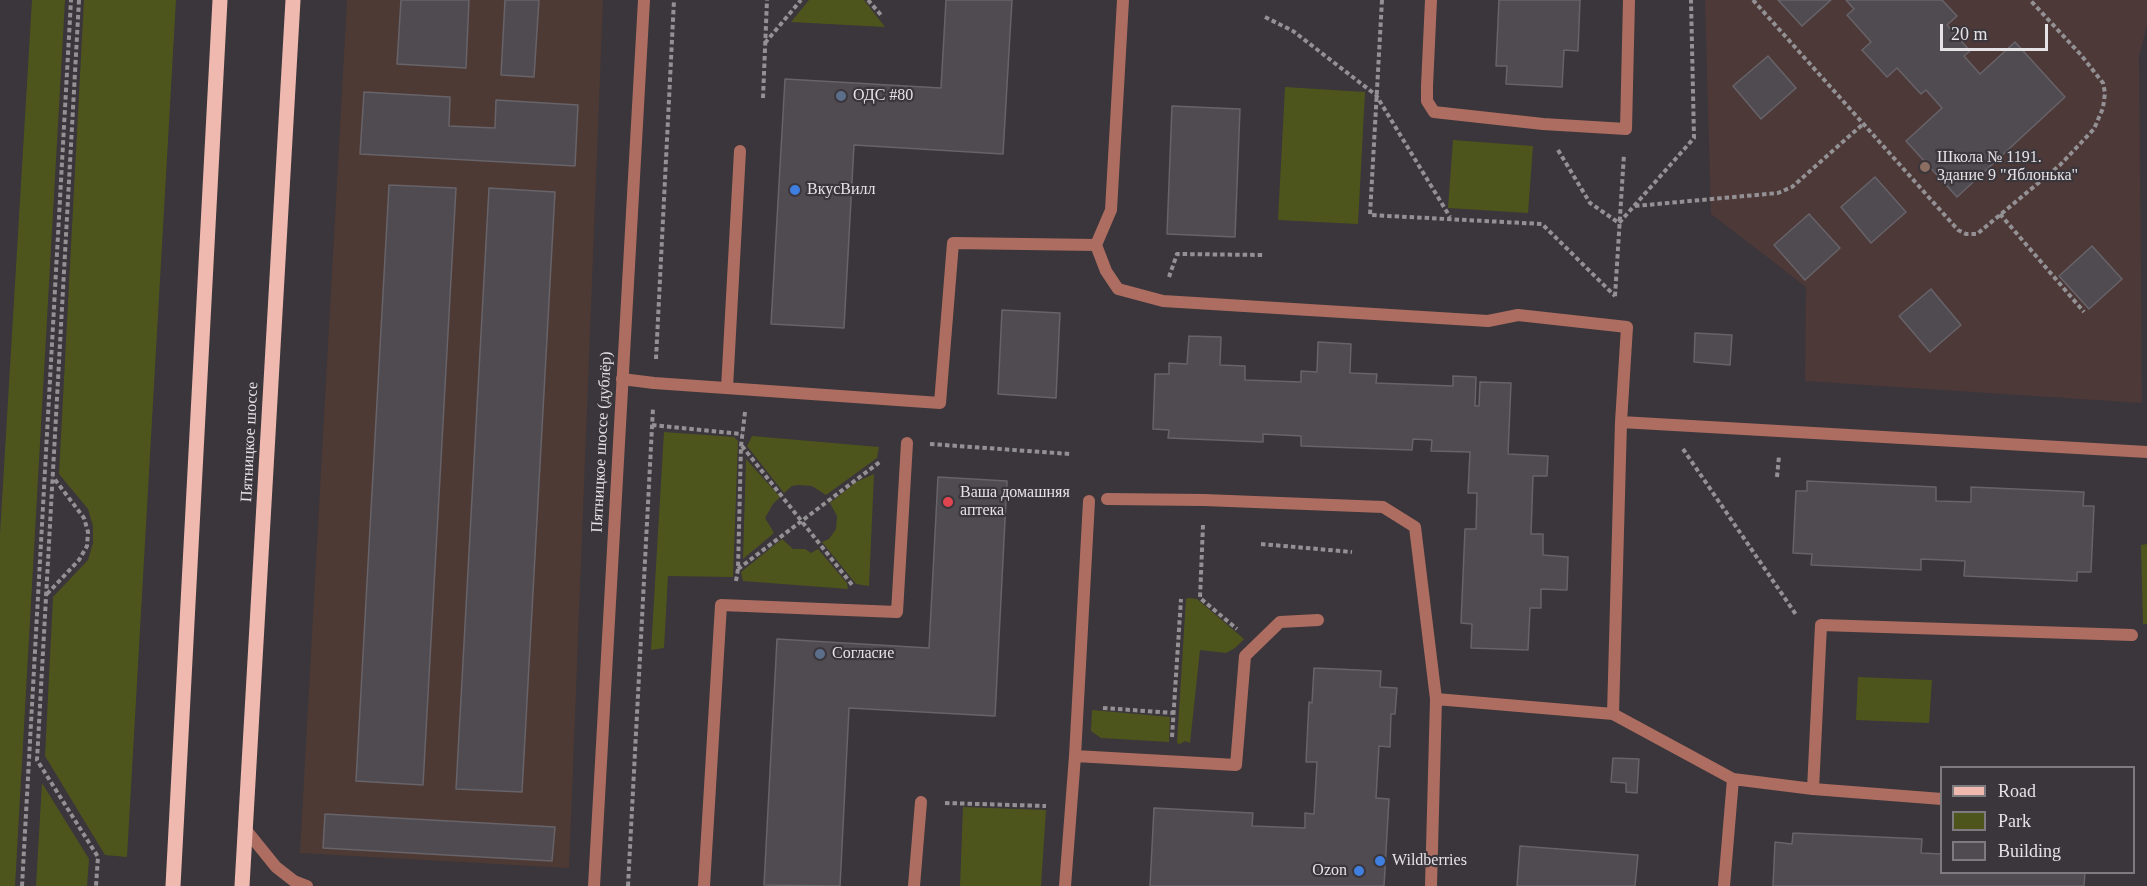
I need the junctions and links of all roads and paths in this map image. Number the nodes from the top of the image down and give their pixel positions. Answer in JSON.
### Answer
{"nodes":[{"id":1,"x":71,"y":0,"type":"edge"},
{"id":2,"x":79,"y":0,"type":"edge"},
{"id":3,"x":220,"y":0,"type":"edge"},
{"id":4,"x":293,"y":0,"type":"edge"},
{"id":5,"x":644,"y":0,"type":"edge"},
{"id":6,"x":674,"y":0,"type":"edge"},
{"id":7,"x":767,"y":0,"type":"edge"},
{"id":8,"x":801,"y":0,"type":"edge"},
{"id":9,"x":868,"y":0,"type":"edge"},
{"id":10,"x":1123,"y":0,"type":"edge"},
{"id":11,"x":1382,"y":0,"type":"edge"},
{"id":12,"x":1431,"y":0,"type":"edge"},
{"id":13,"x":1629,"y":0,"type":"edge"},
{"id":14,"x":1753,"y":0,"type":"edge"},
{"id":15,"x":2030,"y":0,"type":"edge"},
{"id":16,"x":881,"y":15,"type":"dead end"},
{"id":17,"x":1265,"y":17,"type":"dead end"},
{"id":18,"x":765,"y":43,"type":"junction"},
{"id":19,"x":1376,"y":95,"type":"junction"},
{"id":20,"x":763,"y":98,"type":"dead end"},
{"id":21,"x":1863,"y":124,"type":"junction"},
{"id":22,"x":1626,"y":129,"type":"junction"},
{"id":23,"x":741,"y":151,"type":"dead end"},
{"id":24,"x":1634,"y":206,"type":"dead end"},
{"id":25,"x":2000,"y":214,"type":"junction"},
{"id":26,"x":1450,"y":218,"type":"junction"},
{"id":27,"x":1096,"y":245,"type":"junction"},
{"id":28,"x":1265,"y":255,"type":"dead end"},
{"id":29,"x":1615,"y":296,"type":"junction"},
{"id":30,"x":1163,"y":301,"type":"junction"},
{"id":31,"x":2084,"y":312,"type":"dead end"},
{"id":32,"x":1613,"y":326,"type":"junction"},
{"id":33,"x":622,"y":379,"type":"junction"},
{"id":34,"x":654,"y":383,"type":"junction"},
{"id":35,"x":727,"y":388,"type":"junction"},
{"id":36,"x":745,"y":406,"type":"dead end"},
{"id":37,"x":1621,"y":422,"type":"junction"},
{"id":38,"x":1666,"y":424,"type":"junction"},
{"id":39,"x":652,"y":425,"type":"junction"},
{"id":40,"x":742,"y":434,"type":"junction"},
{"id":41,"x":907,"y":442,"type":"junction"},
{"id":42,"x":741,"y":446,"type":"junction"},
{"id":43,"x":2147,"y":452,"type":"edge"},
{"id":44,"x":1070,"y":454,"type":"dead end"},
{"id":45,"x":53,"y":476,"type":"junction"},
{"id":46,"x":1107,"y":499,"type":"dead end"},
{"id":47,"x":1204,"y":500,"type":"junction"},
{"id":48,"x":1089,"y":501,"type":"dead end"},
{"id":49,"x":801,"y":520,"type":"junction"},
{"id":50,"x":1261,"y":544,"type":"dead end"},
{"id":51,"x":1352,"y":552,"type":"dead end"},
{"id":52,"x":738,"y":569,"type":"junction"},
{"id":53,"x":735,"y":586,"type":"dead end"},
{"id":54,"x":854,"y":587,"type":"dead end"},
{"id":55,"x":46,"y":594,"type":"junction"},
{"id":56,"x":1181,"y":599,"type":"dead end"},
{"id":57,"x":1318,"y":620,"type":"dead end"},
{"id":58,"x":1239,"y":630,"type":"dead end"},
{"id":59,"x":2132,"y":635,"type":"dead end"},
{"id":60,"x":1820,"y":649,"type":"junction"},
{"id":61,"x":1436,"y":699,"type":"junction"},
{"id":62,"x":1102,"y":708,"type":"dead end"},
{"id":63,"x":1174,"y":713,"type":"junction"},
{"id":64,"x":1613,"y":714,"type":"junction"},
{"id":65,"x":1075,"y":756,"type":"junction"},
{"id":66,"x":1170,"y":762,"type":"junction"},
{"id":67,"x":1733,"y":779,"type":"junction"},
{"id":68,"x":1813,"y":789,"type":"junction"},
{"id":69,"x":1940,"y":799,"type":"edge"},
{"id":70,"x":921,"y":802,"type":"joint"},
{"id":71,"x":1053,"y":806,"type":"dead end"},
{"id":72,"x":246,"y":830,"type":"junction"},
{"id":73,"x":22,"y":886,"type":"edge"},
{"id":74,"x":96,"y":886,"type":"edge"},
{"id":75,"x":173,"y":886,"type":"edge"},
{"id":76,"x":242,"y":886,"type":"edge"},
{"id":77,"x":307,"y":886,"type":"edge"},
{"id":78,"x":594,"y":886,"type":"edge"},
{"id":79,"x":627,"y":886,"type":"edge"},
{"id":80,"x":704,"y":886,"type":"edge"},
{"id":81,"x":914,"y":886,"type":"edge"},
{"id":82,"x":1065,"y":886,"type":"edge"},
{"id":83,"x":1431,"y":886,"type":"edge"},
{"id":84,"x":1724,"y":886,"type":"edge"}],
"edges":[{"from":1,"to":73,"type":"path"},
{"from":2,"to":45,"type":"path"},
{"from":3,"to":75,"type":"main road"},
{"from":4,"to":72,"type":"main road","name":"Пятницкое шоссе"},
{"from":5,"to":33,"type":"street","name":"Пятницкое шоссе (дублёр)"},
{"from":6,"to":34,"type":"path"},
{"from":7,"to":18,"type":"path"},
{"from":8,"to":18,"type":"path"},
{"from":9,"to":16,"type":"path"},
{"from":10,"to":27,"type":"street"},
{"from":11,"to":19,"type":"path"},
{"from":12,"to":22,"type":"street"},
{"from":13,"to":22,"type":"street"},
{"from":14,"to":21,"type":"path"},
{"from":15,"to":25,"type":"path"},
{"from":17,"to":19,"type":"path"},
{"from":18,"to":20,"type":"path"},
{"from":19,"to":26,"type":"path"},
{"from":19,"to":26,"type":"path"},
{"from":21,"to":24,"type":"path"},
{"from":21,"to":25,"type":"path"},
{"from":22,"to":29,"type":"path"},
{"from":23,"to":35,"type":"street"},
{"from":25,"to":31,"type":"path"},
{"from":26,"to":29,"type":"path"},
{"from":27,"to":30,"type":"street"},
{"from":27,"to":35,"type":"street"},
{"from":28,"to":30,"type":"path"},
{"from":29,"to":32,"type":"path"},
{"from":30,"to":32,"type":"street"},
{"from":32,"to":37,"type":"street"},
{"from":33,"to":34,"type":"street"},
{"from":33,"to":78,"type":"street","name":"Пятницкое шоссе (дублёр)"},
{"from":34,"to":35,"type":"street"},
{"from":34,"to":39,"type":"path"},
{"from":36,"to":40,"type":"path"},
{"from":37,"to":38,"type":"street"},
{"from":37,"to":64,"type":"street"},
{"from":38,"to":43,"type":"street"},
{"from":38,"to":60,"type":"path"},
{"from":39,"to":40,"type":"path"},
{"from":39,"to":79,"type":"path"},
{"from":40,"to":42,"type":"path"},
{"from":41,"to":44,"type":"path"},
{"from":41,"to":49,"type":"path"},
{"from":41,"to":80,"type":"street"},
{"from":42,"to":49,"type":"path"},
{"from":42,"to":52,"type":"path"},
{"from":45,"to":55,"type":"path"},
{"from":45,"to":55,"type":"path"},
{"from":46,"to":47,"type":"street"},
{"from":47,"to":58,"type":"path"},
{"from":47,"to":61,"type":"street"},
{"from":48,"to":65,"type":"street"},
{"from":49,"to":52,"type":"path"},
{"from":49,"to":54,"type":"path"},
{"from":50,"to":51,"type":"path"},
{"from":52,"to":53,"type":"path"},
{"from":55,"to":74,"type":"path"},
{"from":56,"to":63,"type":"path"},
{"from":57,"to":66,"type":"street"},
{"from":59,"to":60,"type":"street"},
{"from":60,"to":68,"type":"street"},
{"from":61,"to":64,"type":"street"},
{"from":61,"to":83,"type":"street"},
{"from":62,"to":63,"type":"path"},
{"from":63,"to":66,"type":"path"},
{"from":64,"to":67,"type":"street"},
{"from":65,"to":66,"type":"street"},
{"from":65,"to":82,"type":"street"},
{"from":67,"to":68,"type":"street"},
{"from":67,"to":84,"type":"street"},
{"from":68,"to":69,"type":"street"},
{"from":70,"to":71,"type":"path"},
{"from":70,"to":81,"type":"street"},
{"from":72,"to":76,"type":"main road","name":"Пятницкое шоссе"},
{"from":72,"to":77,"type":"street"}]}
